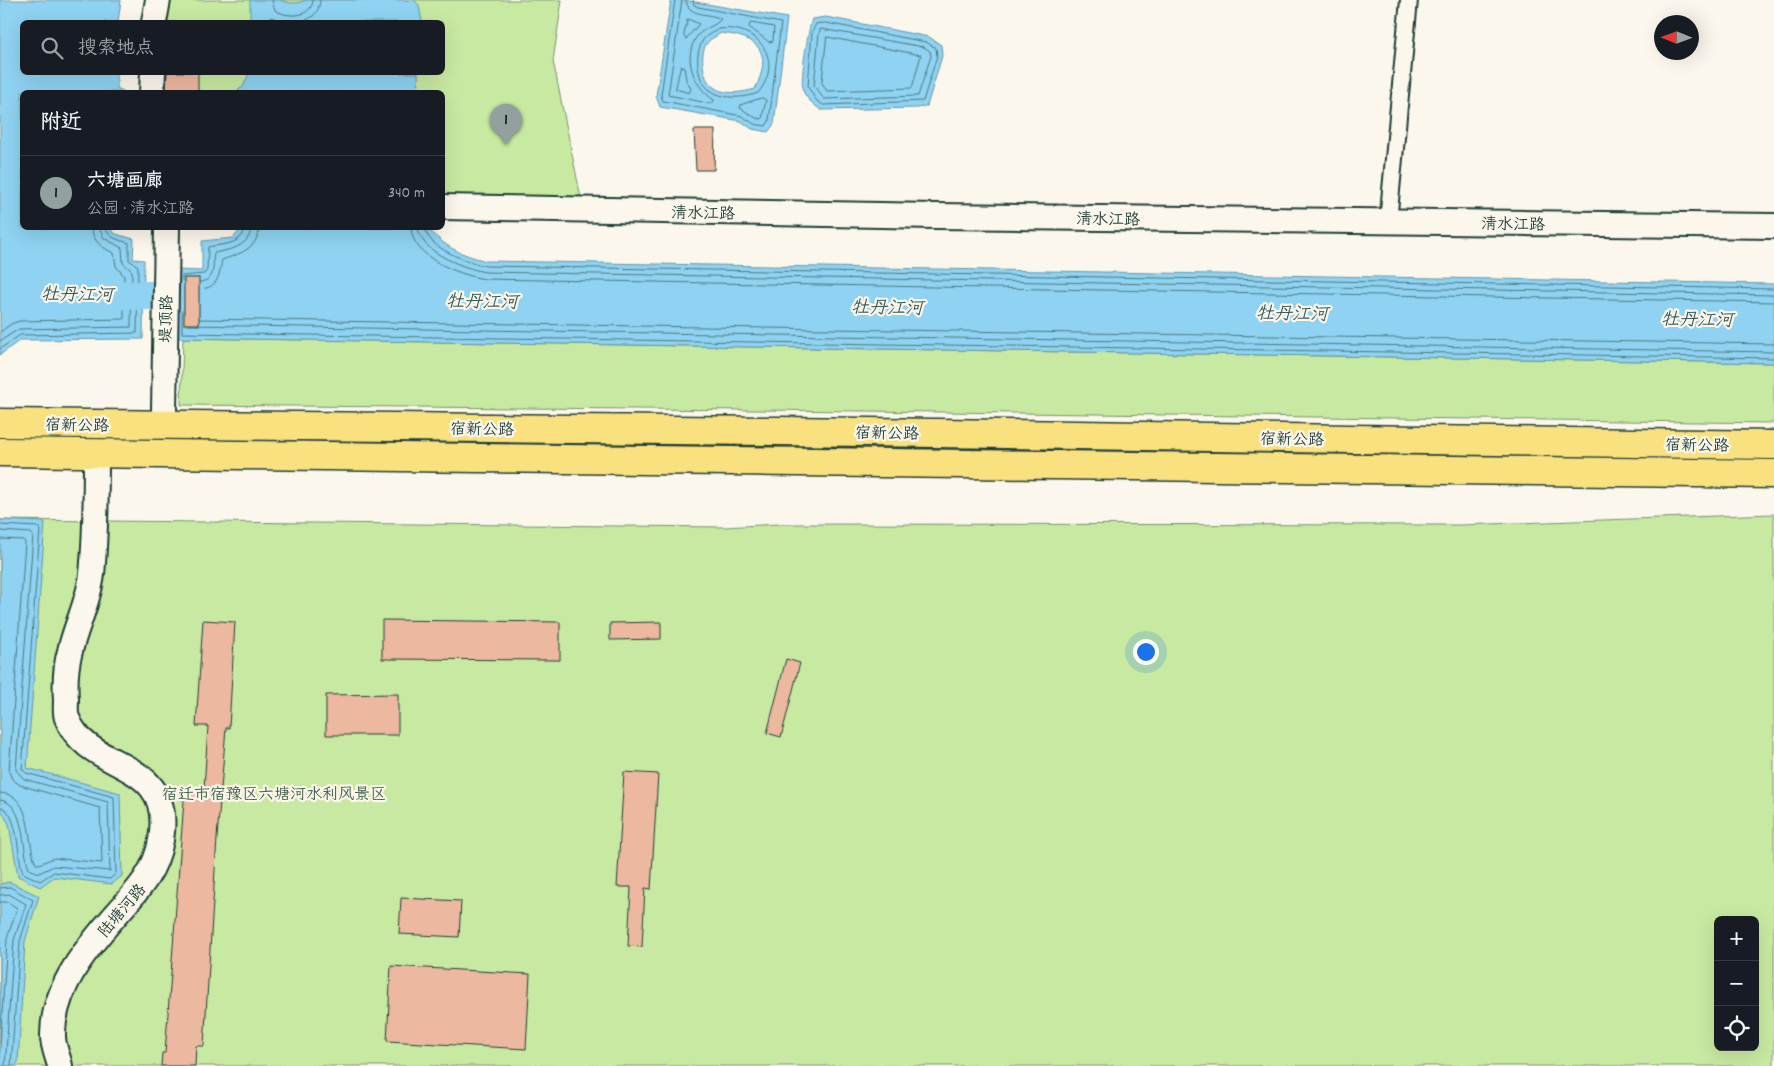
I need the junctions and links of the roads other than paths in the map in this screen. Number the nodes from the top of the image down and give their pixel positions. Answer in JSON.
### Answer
{"nodes":[{"id":1,"x":158,"y":0,"type":"edge"},
{"id":2,"x":1409,"y":0,"type":"edge"},
{"id":3,"x":154,"y":20,"type":"edge"},
{"id":4,"x":152,"y":75,"type":"edge"},
{"id":5,"x":152,"y":90,"type":"edge"},
{"id":6,"x":445,"y":207,"type":"edge"},
{"id":7,"x":1388,"y":222,"type":"junction"},
{"id":8,"x":1774,"y":226,"type":"edge"},
{"id":9,"x":166,"y":232,"type":"edge"},
{"id":10,"x":164,"y":410,"type":"dead end"},
{"id":11,"x":0,"y":423,"type":"edge"},
{"id":12,"x":1774,"y":445,"type":"edge"},
{"id":13,"x":0,"y":452,"type":"edge"},
{"id":14,"x":96,"y":454,"type":"junction"},
{"id":15,"x":1774,"y":474,"type":"edge"},
{"id":16,"x":60,"y":1066,"type":"edge"}],
"edges":[{"from":1,"to":3,"type":"street"},
{"from":2,"to":7,"type":"street"},
{"from":4,"to":5,"type":"street"},
{"from":6,"to":7,"type":"street","name":"清水江路"},
{"from":7,"to":8,"type":"street","name":"清水江路"},
{"from":9,"to":10,"type":"street","name":"堤顶路"},
{"from":11,"to":12,"type":"highway","name":"宿新公路"},
{"from":13,"to":14,"type":"highway","name":"宿新公路"},
{"from":14,"to":15,"type":"highway","name":"宿新公路"},
{"from":14,"to":16,"type":"street","name":"陆塘河路"}]}
